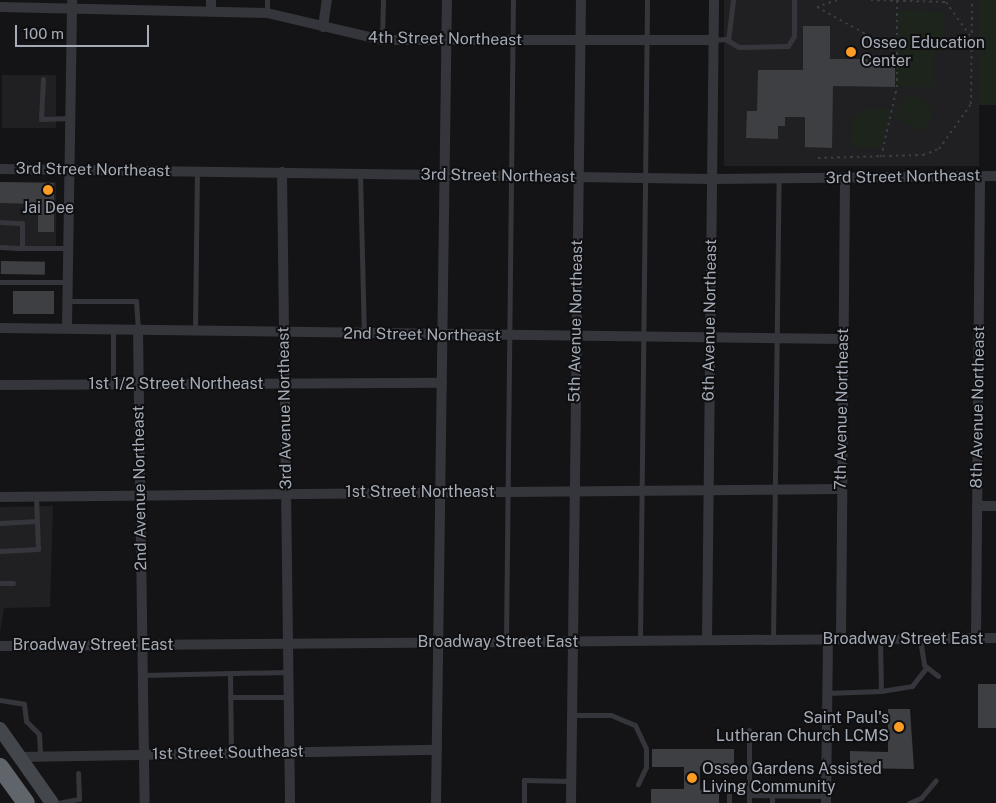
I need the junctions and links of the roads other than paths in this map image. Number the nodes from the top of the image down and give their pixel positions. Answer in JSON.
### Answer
{"nodes":[{"id":1,"x":211,"y":0,"type":"edge"},
{"id":2,"x":267,"y":0,"type":"edge"},
{"id":3,"x":327,"y":0,"type":"edge"},
{"id":4,"x":383,"y":0,"type":"edge"},
{"id":5,"x":447,"y":0,"type":"edge"},
{"id":6,"x":513,"y":0,"type":"edge"},
{"id":7,"x":580,"y":0,"type":"edge"},
{"id":8,"x":647,"y":0,"type":"edge"},
{"id":9,"x":714,"y":0,"type":"edge"},
{"id":10,"x":733,"y":0,"type":"edge"},
{"id":11,"x":794,"y":0,"type":"edge"},
{"id":12,"x":72,"y":4,"type":"edge"},
{"id":13,"x":0,"y":7,"type":"edge"},
{"id":14,"x":211,"y":11,"type":"junction"},
{"id":15,"x":267,"y":13,"type":"junction"},
{"id":16,"x":323,"y":27,"type":"junction"},
{"id":17,"x":382,"y":40,"type":"junction"},
{"id":18,"x":446,"y":40,"type":"junction"},
{"id":19,"x":580,"y":40,"type":"junction"},
{"id":20,"x":647,"y":40,"type":"junction"},
{"id":21,"x":714,"y":40,"type":"junction"},
{"id":22,"x":513,"y":41,"type":"junction"},
{"id":23,"x":728,"y":41,"type":"junction"},
{"id":24,"x":43,"y":79,"type":"dead end"},
{"id":25,"x":71,"y":118,"type":"junction"},
{"id":26,"x":0,"y":170,"type":"edge"},
{"id":27,"x":70,"y":170,"type":"junction"},
{"id":28,"x":196,"y":172,"type":"junction"},
{"id":29,"x":282,"y":172,"type":"junction"},
{"id":30,"x":360,"y":174,"type":"junction"},
{"id":31,"x":444,"y":176,"type":"junction"},
{"id":32,"x":510,"y":176,"type":"junction"},
{"id":33,"x":996,"y":176,"type":"edge"},
{"id":34,"x":578,"y":177,"type":"junction"},
{"id":35,"x":980,"y":177,"type":"junction"},
{"id":36,"x":644,"y":178,"type":"junction"},
{"id":37,"x":779,"y":178,"type":"junction"},
{"id":38,"x":845,"y":178,"type":"junction"},
{"id":39,"x":712,"y":179,"type":"junction"},
{"id":40,"x":0,"y":222,"type":"edge"},
{"id":41,"x":0,"y":247,"type":"edge"},
{"id":42,"x":22,"y":248,"type":"junction"},
{"id":43,"x":69,"y":248,"type":"junction"},
{"id":44,"x":0,"y":282,"type":"edge"},
{"id":45,"x":68,"y":282,"type":"junction"},
{"id":46,"x":68,"y":301,"type":"junction"},
{"id":47,"x":0,"y":328,"type":"edge"},
{"id":48,"x":67,"y":328,"type":"junction"},
{"id":49,"x":113,"y":330,"type":"junction"},
{"id":50,"x":138,"y":330,"type":"junction"},
{"id":51,"x":194,"y":331,"type":"junction"},
{"id":52,"x":284,"y":333,"type":"junction"},
{"id":53,"x":364,"y":334,"type":"junction"},
{"id":54,"x":442,"y":336,"type":"junction"},
{"id":55,"x":509,"y":337,"type":"junction"},
{"id":56,"x":576,"y":338,"type":"junction"},
{"id":57,"x":643,"y":339,"type":"junction"},
{"id":58,"x":844,"y":339,"type":"junction"},
{"id":59,"x":710,"y":340,"type":"junction"},
{"id":60,"x":777,"y":340,"type":"junction"},
{"id":61,"x":442,"y":383,"type":"junction"},
{"id":62,"x":138,"y":384,"type":"junction"},
{"id":63,"x":285,"y":384,"type":"junction"},
{"id":64,"x":0,"y":385,"type":"edge"},
{"id":65,"x":113,"y":385,"type":"junction"},
{"id":66,"x":776,"y":489,"type":"junction"},
{"id":67,"x":841,"y":489,"type":"junction"},
{"id":68,"x":708,"y":490,"type":"junction"},
{"id":69,"x":440,"y":491,"type":"junction"},
{"id":70,"x":641,"y":491,"type":"junction"},
{"id":71,"x":286,"y":492,"type":"junction"},
{"id":72,"x":506,"y":492,"type":"junction"},
{"id":73,"x":574,"y":492,"type":"junction"},
{"id":74,"x":140,"y":495,"type":"junction"},
{"id":75,"x":36,"y":496,"type":"junction"},
{"id":76,"x":0,"y":497,"type":"edge"},
{"id":77,"x":977,"y":506,"type":"junction"},
{"id":78,"x":996,"y":506,"type":"edge"},
{"id":79,"x":37,"y":521,"type":"junction"},
{"id":80,"x":0,"y":523,"type":"edge"},
{"id":81,"x":0,"y":551,"type":"edge"},
{"id":82,"x":0,"y":583,"type":"edge"},
{"id":83,"x":13,"y":583,"type":"dead end"},
{"id":84,"x":920,"y":638,"type":"junction"},
{"id":85,"x":976,"y":638,"type":"junction"},
{"id":86,"x":996,"y":638,"type":"edge"},
{"id":87,"x":828,"y":639,"type":"junction"},
{"id":88,"x":841,"y":639,"type":"junction"},
{"id":89,"x":880,"y":639,"type":"junction"},
{"id":90,"x":707,"y":640,"type":"junction"},
{"id":91,"x":773,"y":640,"type":"junction"},
{"id":92,"x":573,"y":641,"type":"junction"},
{"id":93,"x":640,"y":641,"type":"junction"},
{"id":94,"x":438,"y":642,"type":"junction"},
{"id":95,"x":506,"y":642,"type":"junction"},
{"id":96,"x":288,"y":644,"type":"junction"},
{"id":97,"x":141,"y":645,"type":"junction"},
{"id":98,"x":0,"y":646,"type":"edge"},
{"id":99,"x":926,"y":668,"type":"junction"},
{"id":100,"x":288,"y":672,"type":"junction"},
{"id":101,"x":230,"y":673,"type":"junction"},
{"id":102,"x":142,"y":675,"type":"junction"},
{"id":103,"x":938,"y":676,"type":"dead end"},
{"id":104,"x":881,"y":691,"type":"junction"},
{"id":105,"x":827,"y":693,"type":"junction"},
{"id":106,"x":289,"y":697,"type":"junction"},
{"id":107,"x":230,"y":698,"type":"junction"},
{"id":108,"x":0,"y":700,"type":"edge"},
{"id":109,"x":572,"y":715,"type":"junction"},
{"id":110,"x":0,"y":729,"type":"edge"},
{"id":111,"x":749,"y":730,"type":"dead end"},
{"id":112,"x":437,"y":750,"type":"junction"},
{"id":113,"x":290,"y":752,"type":"junction"},
{"id":114,"x":231,"y":753,"type":"junction"},
{"id":115,"x":144,"y":755,"type":"junction"},
{"id":116,"x":40,"y":756,"type":"junction"},
{"id":117,"x":20,"y":757,"type":"junction"},
{"id":118,"x":4,"y":772,"type":"edge"},
{"id":119,"x":78,"y":773,"type":"dead end"},
{"id":120,"x":936,"y":780,"type":"dead end"},
{"id":121,"x":571,"y":781,"type":"junction"},
{"id":122,"x":638,"y":784,"type":"dead end"},
{"id":123,"x":729,"y":794,"type":"dead end"},
{"id":124,"x":749,"y":795,"type":"junction"},
{"id":125,"x":772,"y":795,"type":"junction"},
{"id":126,"x":826,"y":799,"type":"edge"},
{"id":127,"x":26,"y":803,"type":"edge"},
{"id":128,"x":52,"y":803,"type":"edge"},
{"id":129,"x":58,"y":803,"type":"edge"},
{"id":130,"x":145,"y":803,"type":"edge"},
{"id":131,"x":290,"y":803,"type":"edge"},
{"id":132,"x":436,"y":803,"type":"edge"},
{"id":133,"x":524,"y":803,"type":"edge"},
{"id":134,"x":571,"y":803,"type":"edge"},
{"id":135,"x":729,"y":803,"type":"edge"},
{"id":136,"x":749,"y":803,"type":"edge"},
{"id":137,"x":772,"y":803,"type":"edge"},
{"id":138,"x":909,"y":803,"type":"edge"}],
"edges":[{"from":1,"to":14,"type":"street"},
{"from":2,"to":15,"type":"lane"},
{"from":3,"to":16,"type":"street"},
{"from":4,"to":17,"type":"lane"},
{"from":5,"to":18,"type":"street"},
{"from":6,"to":22,"type":"lane"},
{"from":7,"to":19,"type":"street","name":"5th Avenue Northeast"},
{"from":8,"to":20,"type":"lane"},
{"from":9,"to":21,"type":"street","name":"6th Avenue Northeast"},
{"from":10,"to":23,"type":"lane"},
{"from":11,"to":23,"type":"lane"},
{"from":12,"to":13,"type":"street","name":"4th Street Northeast"},
{"from":12,"to":14,"type":"street","name":"4th Street Northeast"},
{"from":12,"to":25,"type":"street"},
{"from":14,"to":15,"type":"street","name":"4th Street Northeast"},
{"from":15,"to":16,"type":"street","name":"4th Street Northeast"},
{"from":16,"to":17,"type":"street","name":"4th Street Northeast"},
{"from":17,"to":18,"type":"street","name":"4th Street Northeast"},
{"from":18,"to":22,"type":"street","name":"4th Street Northeast"},
{"from":18,"to":31,"type":"street"},
{"from":19,"to":20,"type":"street","name":"4th Street Northeast"},
{"from":19,"to":22,"type":"street","name":"4th Street Northeast"},
{"from":19,"to":34,"type":"street","name":"5th Avenue Northeast"},
{"from":20,"to":21,"type":"street","name":"4th Street Northeast"},
{"from":20,"to":36,"type":"lane"},
{"from":21,"to":23,"type":"lane"},
{"from":21,"to":39,"type":"street","name":"6th Avenue Northeast"},
{"from":22,"to":32,"type":"lane"},
{"from":24,"to":25,"type":"lane"},
{"from":25,"to":27,"type":"street"},
{"from":26,"to":27,"type":"street","name":"3rd Street Northeast"},
{"from":27,"to":28,"type":"street","name":"3rd Street Northeast"},
{"from":27,"to":43,"type":"street"},
{"from":28,"to":29,"type":"street","name":"3rd Street Northeast"},
{"from":28,"to":51,"type":"lane"},
{"from":29,"to":30,"type":"street","name":"3rd Street Northeast"},
{"from":29,"to":52,"type":"street","name":"3rd Avenue Northeast"},
{"from":30,"to":31,"type":"street","name":"3rd Street Northeast"},
{"from":30,"to":53,"type":"lane"},
{"from":31,"to":32,"type":"street","name":"3rd Street Northeast"},
{"from":31,"to":54,"type":"street"},
{"from":32,"to":34,"type":"street","name":"3rd Street Northeast"},
{"from":32,"to":55,"type":"lane"},
{"from":33,"to":35,"type":"street","name":"3rd Street Northeast"},
{"from":34,"to":36,"type":"street","name":"3rd Street Northeast"},
{"from":34,"to":56,"type":"street","name":"5th Avenue Northeast"},
{"from":35,"to":38,"type":"street","name":"3rd Street Northeast"},
{"from":35,"to":77,"type":"street","name":"8th Avenue Northeast"},
{"from":36,"to":39,"type":"street","name":"3rd Street Northeast"},
{"from":36,"to":57,"type":"lane"},
{"from":37,"to":38,"type":"street","name":"3rd Street Northeast"},
{"from":37,"to":39,"type":"street","name":"3rd Street Northeast"},
{"from":37,"to":60,"type":"lane"},
{"from":38,"to":58,"type":"street","name":"7th Avenue Northeast"},
{"from":39,"to":59,"type":"street","name":"6th Avenue Northeast"},
{"from":40,"to":42,"type":"lane"},
{"from":41,"to":42,"type":"lane"},
{"from":42,"to":43,"type":"lane"},
{"from":43,"to":45,"type":"street"},
{"from":44,"to":45,"type":"lane"},
{"from":45,"to":46,"type":"street"},
{"from":46,"to":48,"type":"street"},
{"from":46,"to":50,"type":"lane"},
{"from":47,"to":48,"type":"street","name":"2nd Street Northeast"},
{"from":48,"to":49,"type":"street","name":"2nd Street Northeast"},
{"from":49,"to":50,"type":"street","name":"2nd Street Northeast"},
{"from":49,"to":65,"type":"lane"},
{"from":50,"to":51,"type":"street","name":"2nd Street Northeast"},
{"from":50,"to":62,"type":"street","name":"2nd Avenue Northeast"},
{"from":51,"to":52,"type":"street","name":"2nd Street Northeast"},
{"from":52,"to":53,"type":"street","name":"2nd Street Northeast"},
{"from":52,"to":63,"type":"street","name":"3rd Avenue Northeast"},
{"from":53,"to":54,"type":"street","name":"2nd Street Northeast"},
{"from":54,"to":55,"type":"street","name":"2nd Street Northeast"},
{"from":54,"to":61,"type":"street"},
{"from":55,"to":56,"type":"street","name":"2nd Street Northeast"},
{"from":55,"to":72,"type":"lane"},
{"from":56,"to":57,"type":"street","name":"2nd Street Northeast"},
{"from":56,"to":73,"type":"street","name":"5th Avenue Northeast"},
{"from":57,"to":59,"type":"street","name":"2nd Street Northeast"},
{"from":57,"to":70,"type":"lane"},
{"from":58,"to":60,"type":"street","name":"2nd Street Northeast"},
{"from":58,"to":67,"type":"street","name":"7th Avenue Northeast"},
{"from":59,"to":60,"type":"street","name":"2nd Street Northeast"},
{"from":59,"to":68,"type":"street","name":"6th Avenue Northeast"},
{"from":60,"to":66,"type":"lane"},
{"from":61,"to":63,"type":"street","name":"1st 1/2 Street Northeast"},
{"from":61,"to":69,"type":"street"},
{"from":62,"to":63,"type":"street","name":"1st 1/2 Street Northeast"},
{"from":62,"to":65,"type":"street","name":"1st 1/2 Street Northeast"},
{"from":62,"to":74,"type":"street","name":"2nd Avenue Northeast"},
{"from":63,"to":71,"type":"street","name":"3rd Avenue Northeast"},
{"from":64,"to":65,"type":"street","name":"1st 1/2 Street Northeast"},
{"from":66,"to":67,"type":"street","name":"1st Street Northeast"},
{"from":66,"to":68,"type":"street","name":"1st Street Northeast"},
{"from":66,"to":91,"type":"lane"},
{"from":67,"to":88,"type":"street","name":"7th Avenue Northeast"},
{"from":68,"to":70,"type":"street","name":"1st Street Northeast"},
{"from":68,"to":90,"type":"street","name":"6th Avenue Northeast"},
{"from":69,"to":71,"type":"street","name":"1st Street Northeast"},
{"from":69,"to":72,"type":"street","name":"1st Street Northeast"},
{"from":69,"to":94,"type":"street"},
{"from":70,"to":73,"type":"street","name":"1st Street Northeast"},
{"from":70,"to":93,"type":"lane"},
{"from":71,"to":74,"type":"street","name":"1st Street Northeast"},
{"from":71,"to":96,"type":"street","name":"3rd Avenue Northeast"},
{"from":72,"to":73,"type":"street","name":"1st Street Northeast"},
{"from":72,"to":95,"type":"lane"},
{"from":73,"to":92,"type":"street","name":"5th Avenue Northeast"},
{"from":74,"to":75,"type":"street","name":"1st Street Northeast"},
{"from":74,"to":97,"type":"street","name":"2nd Avenue Northeast"},
{"from":75,"to":76,"type":"street","name":"1st Street Northeast"},
{"from":75,"to":79,"type":"lane"},
{"from":77,"to":78,"type":"street"},
{"from":77,"to":85,"type":"street","name":"8th Avenue Northeast"},
{"from":79,"to":80,"type":"lane"},
{"from":79,"to":81,"type":"lane"},
{"from":82,"to":83,"type":"lane"},
{"from":84,"to":85,"type":"street","name":"Broadway Street East"},
{"from":84,"to":89,"type":"street","name":"Broadway Street East"},
{"from":84,"to":99,"type":"lane"},
{"from":85,"to":86,"type":"street","name":"Broadway Street East"},
{"from":87,"to":88,"type":"street","name":"Broadway Street East"},
{"from":87,"to":91,"type":"street","name":"Broadway Street East"},
{"from":87,"to":105,"type":"street"},
{"from":88,"to":89,"type":"street","name":"Broadway Street East"},
{"from":89,"to":104,"type":"lane"},
{"from":90,"to":91,"type":"street","name":"Broadway Street East"},
{"from":90,"to":93,"type":"street","name":"Broadway Street East"},
{"from":92,"to":93,"type":"street","name":"Broadway Street East"},
{"from":92,"to":95,"type":"street","name":"Broadway Street East"},
{"from":92,"to":109,"type":"street","name":"5th Avenue Northeast"},
{"from":94,"to":95,"type":"street","name":"Broadway Street East"},
{"from":94,"to":96,"type":"street","name":"Broadway Street East"},
{"from":94,"to":112,"type":"street"},
{"from":96,"to":97,"type":"street","name":"Broadway Street East"},
{"from":96,"to":100,"type":"street","name":"3rd Avenue Northeast"},
{"from":97,"to":98,"type":"street","name":"Broadway Street East"},
{"from":97,"to":102,"type":"street","name":"2nd Avenue Northeast"},
{"from":99,"to":103,"type":"lane"},
{"from":99,"to":104,"type":"lane"},
{"from":100,"to":101,"type":"lane"},
{"from":100,"to":106,"type":"street","name":"3rd Avenue Northeast"},
{"from":101,"to":102,"type":"lane"},
{"from":101,"to":107,"type":"lane"},
{"from":102,"to":115,"type":"street","name":"2nd Avenue Northeast"},
{"from":104,"to":105,"type":"lane"},
{"from":105,"to":126,"type":"street"},
{"from":106,"to":107,"type":"lane"},
{"from":106,"to":113,"type":"street","name":"3rd Avenue Northeast"},
{"from":107,"to":114,"type":"lane"},
{"from":108,"to":116,"type":"lane"},
{"from":109,"to":121,"type":"street","name":"5th Avenue Northeast"},
{"from":109,"to":122,"type":"lane"},
{"from":110,"to":117,"type":"street"},
{"from":111,"to":124,"type":"lane"},
{"from":112,"to":113,"type":"street","name":"1st Street Southeast"},
{"from":112,"to":132,"type":"street"},
{"from":113,"to":114,"type":"street","name":"1st Street Southeast"},
{"from":113,"to":131,"type":"street","name":"3rd Avenue Northeast"},
{"from":114,"to":115,"type":"street","name":"1st Street Southeast"},
{"from":115,"to":116,"type":"street","name":"1st Street Southeast"},
{"from":115,"to":130,"type":"street","name":"2nd Avenue Northeast"},
{"from":116,"to":117,"type":"street","name":"1st Street Southeast"},
{"from":117,"to":128,"type":"street"},
{"from":118,"to":127,"type":"highway"},
{"from":119,"to":129,"type":"lane"},
{"from":120,"to":138,"type":"lane"},
{"from":121,"to":133,"type":"lane"},
{"from":121,"to":134,"type":"street","name":"5th Avenue Northeast"},
{"from":123,"to":135,"type":"lane"},
{"from":124,"to":125,"type":"lane"},
{"from":124,"to":136,"type":"lane"},
{"from":125,"to":126,"type":"lane"},
{"from":125,"to":137,"type":"lane"}]}
